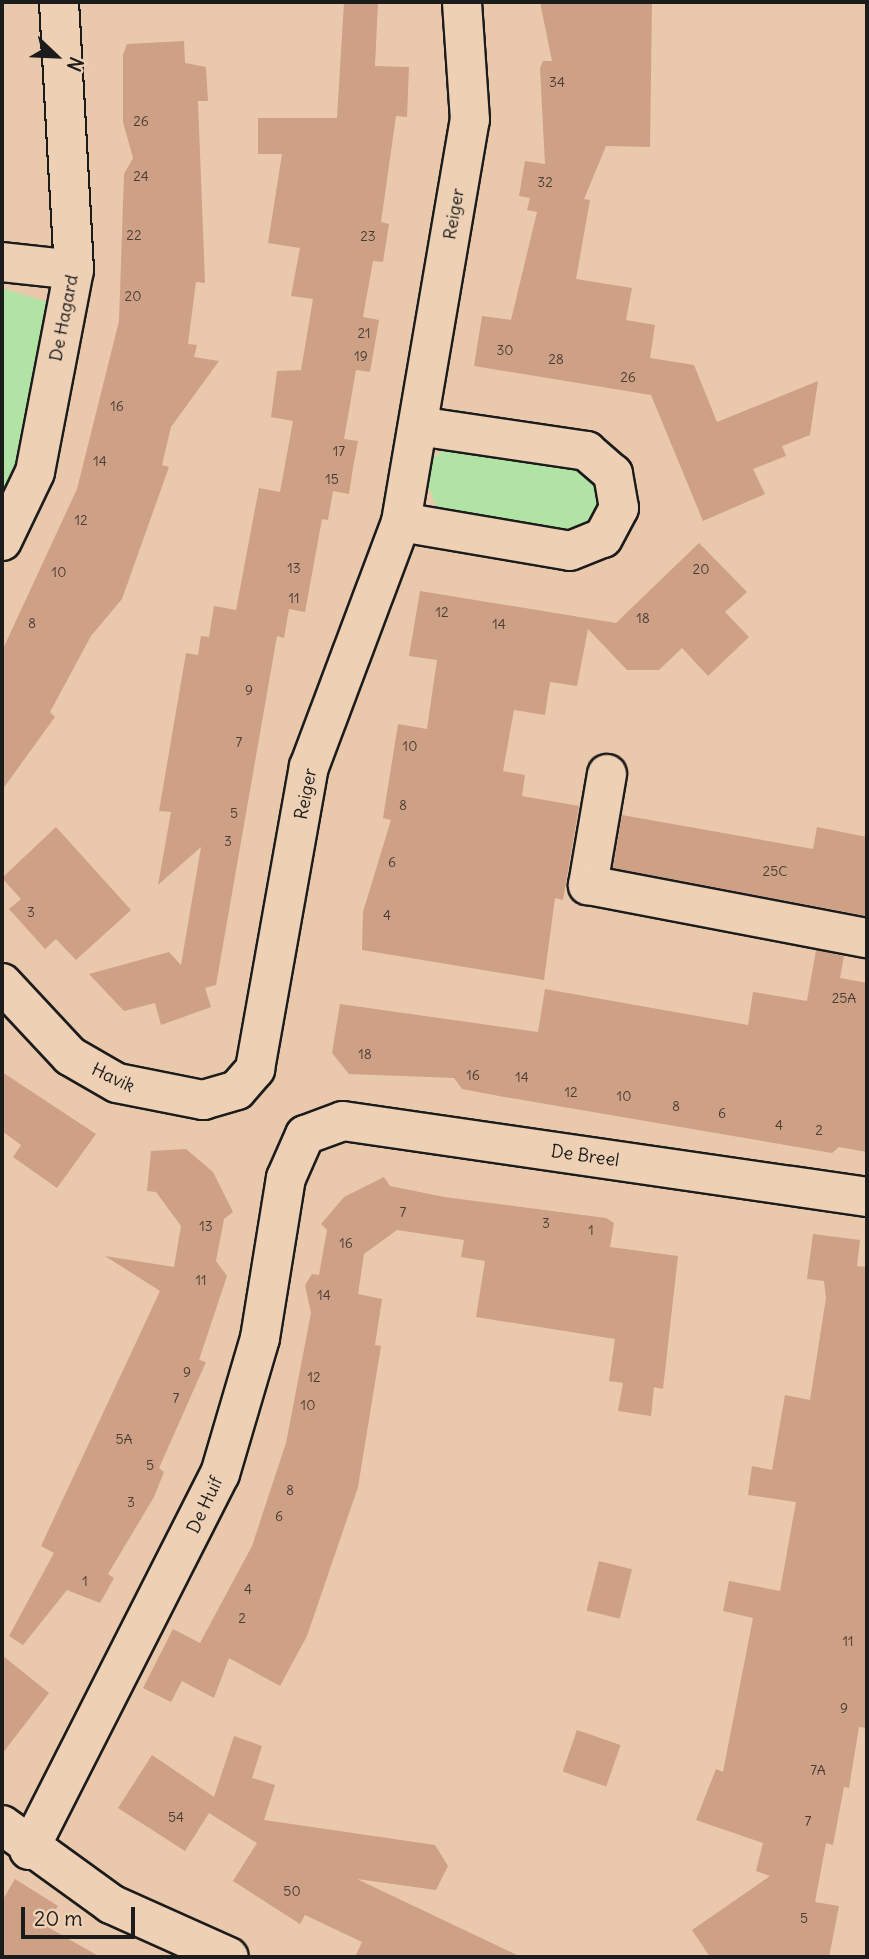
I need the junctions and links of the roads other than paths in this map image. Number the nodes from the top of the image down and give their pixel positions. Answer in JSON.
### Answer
{"nodes":[{"id":1,"x":59,"y":2,"type":"edge"},
{"id":2,"x":462,"y":2,"type":"edge"},
{"id":3,"x":2,"y":262,"type":"edge"},
{"id":4,"x":74,"y":270,"type":"junction"},
{"id":5,"x":418,"y":426,"type":"junction"},
{"id":6,"x":401,"y":522,"type":"junction"},
{"id":7,"x":2,"y":541,"type":"edge"},
{"id":8,"x":607,"y":774,"type":"dead end"},
{"id":9,"x":671,"y":923,"type":"dead end"},
{"id":10,"x":867,"y":938,"type":"edge"},
{"id":11,"x":867,"y":964,"type":"edge"},
{"id":12,"x":2,"y":983,"type":"edge"},
{"id":13,"x":250,"y":1077,"type":"joint"},
{"id":14,"x":305,"y":1135,"type":"joint"},
{"id":15,"x":867,"y":1198,"type":"edge"},
{"id":16,"x":15,"y":1838,"type":"edge"},
{"id":17,"x":229,"y":1957,"type":"edge"}],
"edges":[{"from":1,"to":4,"type":"street","name":"De Hagard"},
{"from":2,"to":5,"type":"street","name":"Reiger"},
{"from":3,"to":4,"type":"street"},
{"from":4,"to":7,"type":"street","name":"De Hagard"},
{"from":5,"to":6,"type":"street","name":"Reiger"},
{"from":5,"to":6,"type":"street"},
{"from":6,"to":13,"type":"street","name":"Reiger"},
{"from":8,"to":10,"type":"street"},
{"from":9,"to":11,"type":"street"},
{"from":12,"to":13,"type":"street","name":"Havik"},
{"from":14,"to":15,"type":"street","name":"De Breel"},
{"from":14,"to":16,"type":"street","name":"De Huif"},
{"from":16,"to":17,"type":"street"}]}
